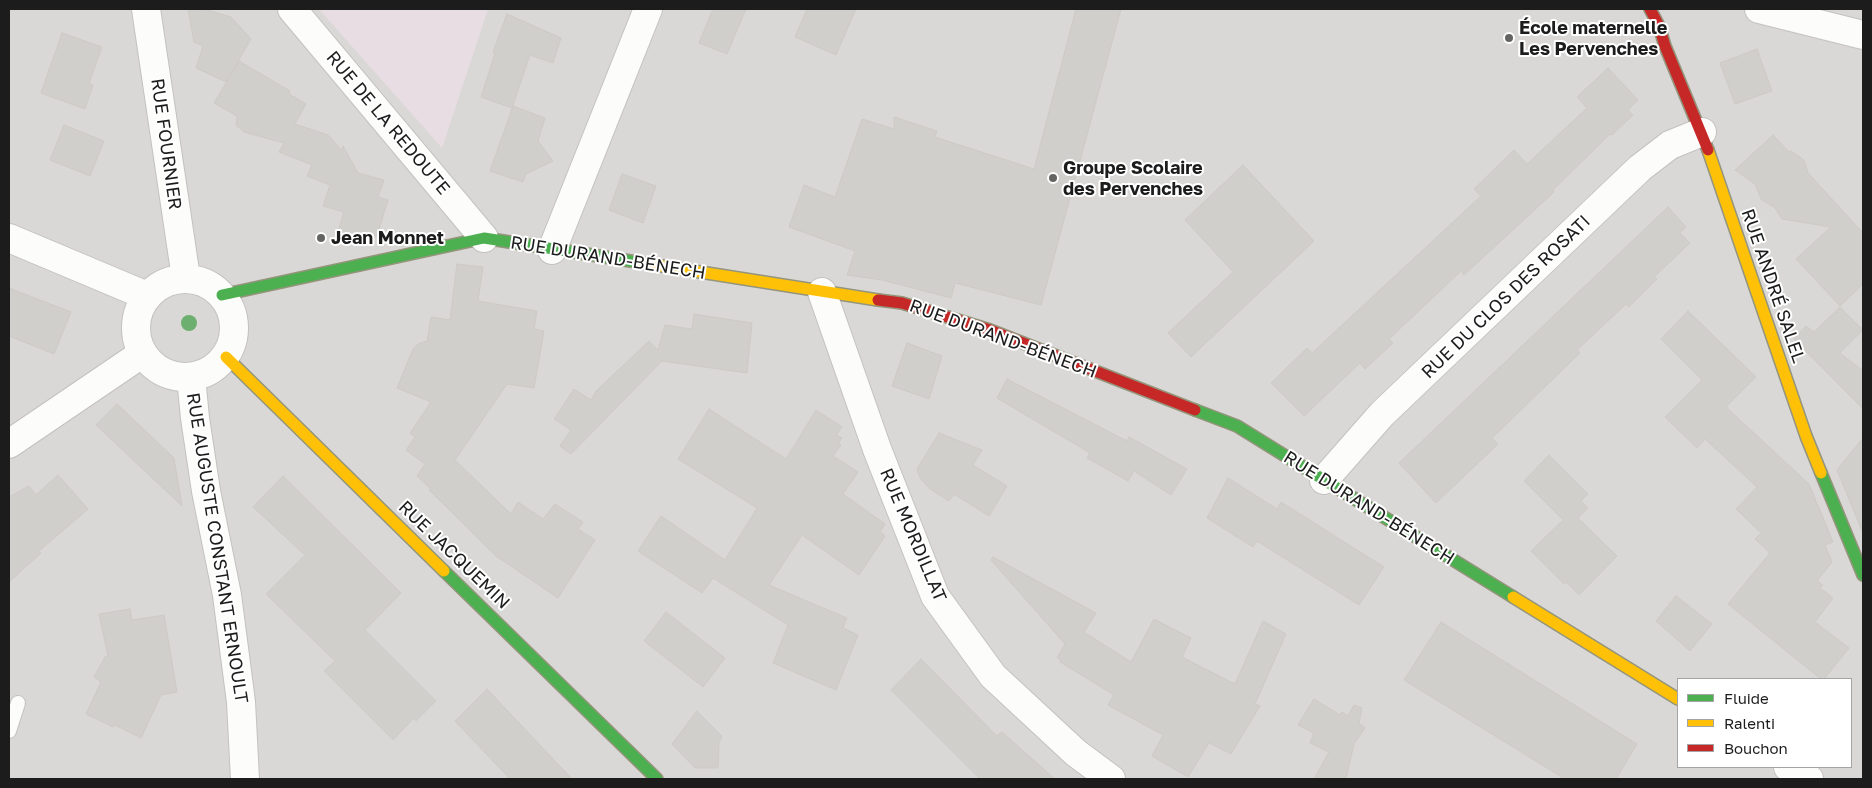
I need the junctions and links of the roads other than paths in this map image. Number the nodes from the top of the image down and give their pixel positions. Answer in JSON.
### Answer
{"nodes":[{"id":1,"x":146,"y":9,"type":"edge"},
{"id":2,"x":292,"y":9,"type":"edge"},
{"id":3,"x":648,"y":9,"type":"edge"},
{"id":4,"x":1650,"y":9,"type":"edge"},
{"id":5,"x":1759,"y":9,"type":"edge"},
{"id":6,"x":1863,"y":35,"type":"edge"},
{"id":7,"x":1702,"y":132,"type":"junction"},
{"id":8,"x":9,"y":238,"type":"edge"},
{"id":9,"x":484,"y":238,"type":"junction"},
{"id":10,"x":552,"y":250,"type":"junction"},
{"id":11,"x":186,"y":278,"type":"junction"},
{"id":12,"x":822,"y":292,"type":"junction"},
{"id":13,"x":222,"y":295,"type":"junction"},
{"id":14,"x":147,"y":296,"type":"junction"},
{"id":15,"x":143,"y":353,"type":"junction"},
{"id":16,"x":226,"y":357,"type":"junction"},
{"id":17,"x":191,"y":377,"type":"junction"},
{"id":18,"x":9,"y":444,"type":"edge"},
{"id":19,"x":1324,"y":480,"type":"junction"},
{"id":20,"x":1863,"y":575,"type":"edge"},
{"id":21,"x":1677,"y":698,"type":"edge"},
{"id":22,"x":18,"y":703,"type":"dead end"},
{"id":23,"x":9,"y":731,"type":"edge"},
{"id":24,"x":1790,"y":768,"type":"edge"},
{"id":25,"x":245,"y":779,"type":"edge"},
{"id":26,"x":657,"y":779,"type":"edge"},
{"id":27,"x":1111,"y":779,"type":"edge"},
{"id":28,"x":1809,"y":779,"type":"edge"}],
"edges":[{"from":1,"to":11,"type":"street","name":"RUE FOURNIER"},
{"from":2,"to":9,"type":"street","name":"RUE DE LA REDOUTE"},
{"from":3,"to":10,"type":"street"},
{"from":4,"to":7,"type":"street","name":"RUE ANDRÉ SALEL"},
{"from":5,"to":6,"type":"street"},
{"from":7,"to":19,"type":"street","name":"RUE DU CLOS DES ROSATI"},
{"from":7,"to":20,"type":"street","name":"RUE ANDRÉ SALEL"},
{"from":8,"to":14,"type":"street"},
{"from":9,"to":10,"type":"street","name":"RUE DURAND-BÉNECH"},
{"from":9,"to":13,"type":"street","name":"RUE DURAND-BÉNECH"},
{"from":10,"to":12,"type":"street","name":"RUE DURAND-BÉNECH"},
{"from":11,"to":13,"type":"street"},
{"from":11,"to":14,"type":"street"},
{"from":12,"to":19,"type":"street","name":"RUE DURAND-BÉNECH"},
{"from":12,"to":27,"type":"street","name":"RUE MORDILLAT"},
{"from":13,"to":16,"type":"street"},
{"from":14,"to":15,"type":"street"},
{"from":15,"to":17,"type":"street"},
{"from":15,"to":18,"type":"street"},
{"from":16,"to":17,"type":"street"},
{"from":16,"to":26,"type":"street","name":"RUE JACQUEMIN"},
{"from":17,"to":25,"type":"street","name":"RUE AUGUSTE CONSTANT ERNOULT"},
{"from":19,"to":21,"type":"street","name":"RUE DURAND-BÉNECH"},
{"from":22,"to":23,"type":"lane"},
{"from":24,"to":28,"type":"street"}]}
